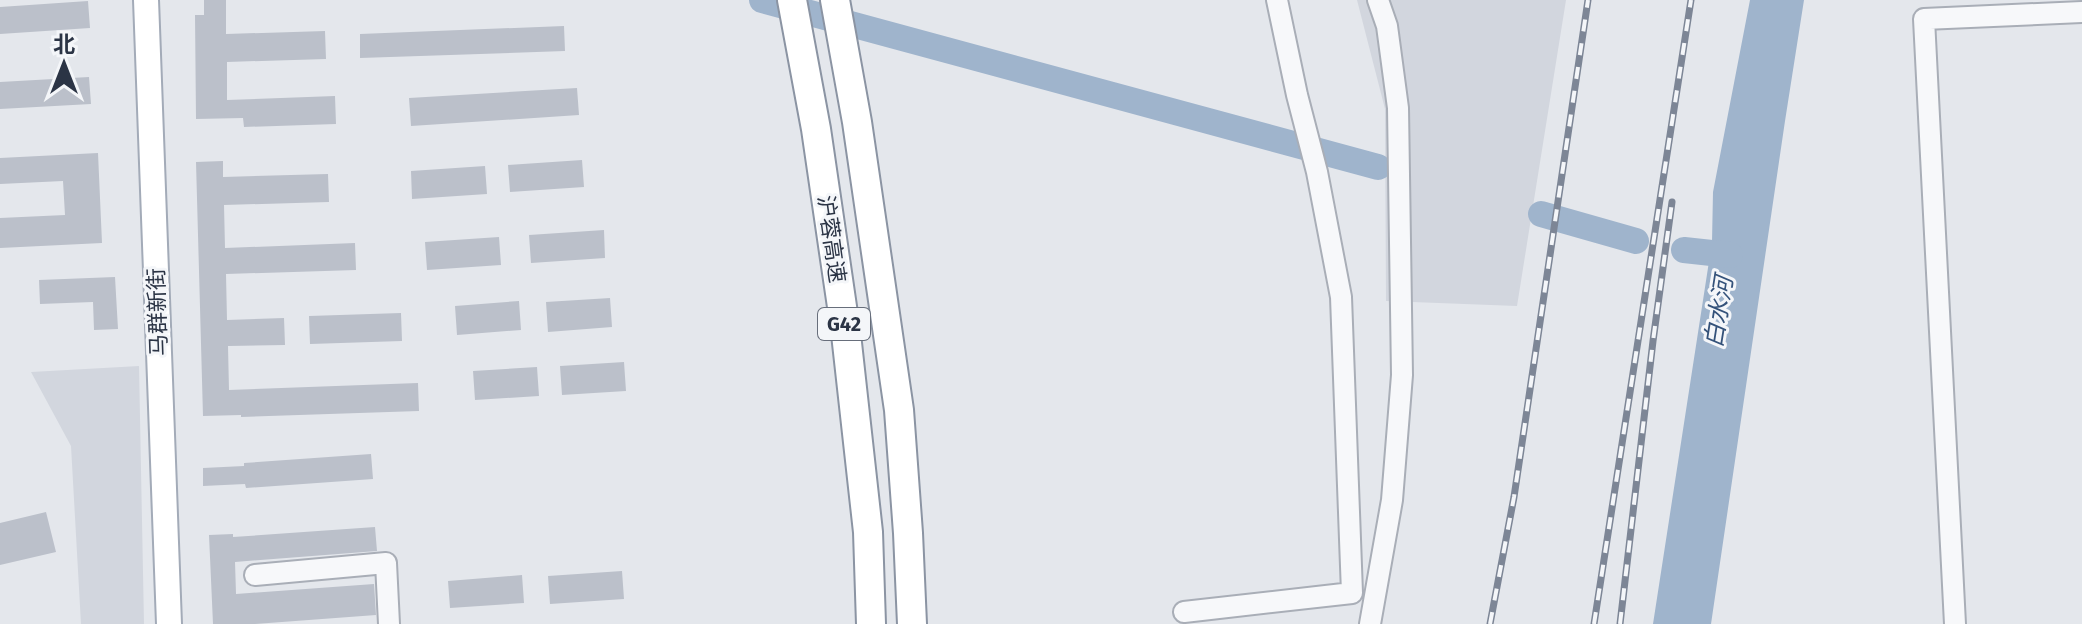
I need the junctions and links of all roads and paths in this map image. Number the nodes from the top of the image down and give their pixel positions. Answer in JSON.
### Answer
{"nodes":[{"id":1,"x":146,"y":0,"type":"edge"},
{"id":2,"x":835,"y":0,"type":"edge"},
{"id":3,"x":1277,"y":0,"type":"edge"},
{"id":4,"x":1378,"y":0,"type":"edge"},
{"id":5,"x":2082,"y":12,"type":"edge"},
{"id":6,"x":794,"y":13,"type":"edge"},
{"id":7,"x":908,"y":533,"type":"junction"},
{"id":8,"x":255,"y":575,"type":"dead end"},
{"id":9,"x":1184,"y":612,"type":"dead end"},
{"id":10,"x":169,"y":624,"type":"edge"},
{"id":11,"x":389,"y":624,"type":"edge"},
{"id":12,"x":871,"y":624,"type":"edge"},
{"id":13,"x":912,"y":624,"type":"edge"},
{"id":14,"x":920,"y":624,"type":"edge"},
{"id":15,"x":1370,"y":624,"type":"edge"},
{"id":16,"x":1955,"y":624,"type":"edge"}],
"edges":[{"from":1,"to":10,"type":"main road","name":"马群新街"},
{"from":2,"to":7,"type":"highway","name":"沪蓉高速","number":"G42"},
{"from":3,"to":9,"type":"street"},
{"from":4,"to":15,"type":"street"},
{"from":5,"to":16,"type":"street"},
{"from":6,"to":12,"type":"highway","name":"沪蓉高速","number":"G42"},
{"from":7,"to":13,"type":"highway","name":"沪蓉高速","number":"G42"},
{"from":7,"to":14,"type":"highway"},
{"from":8,"to":11,"type":"street"}]}
